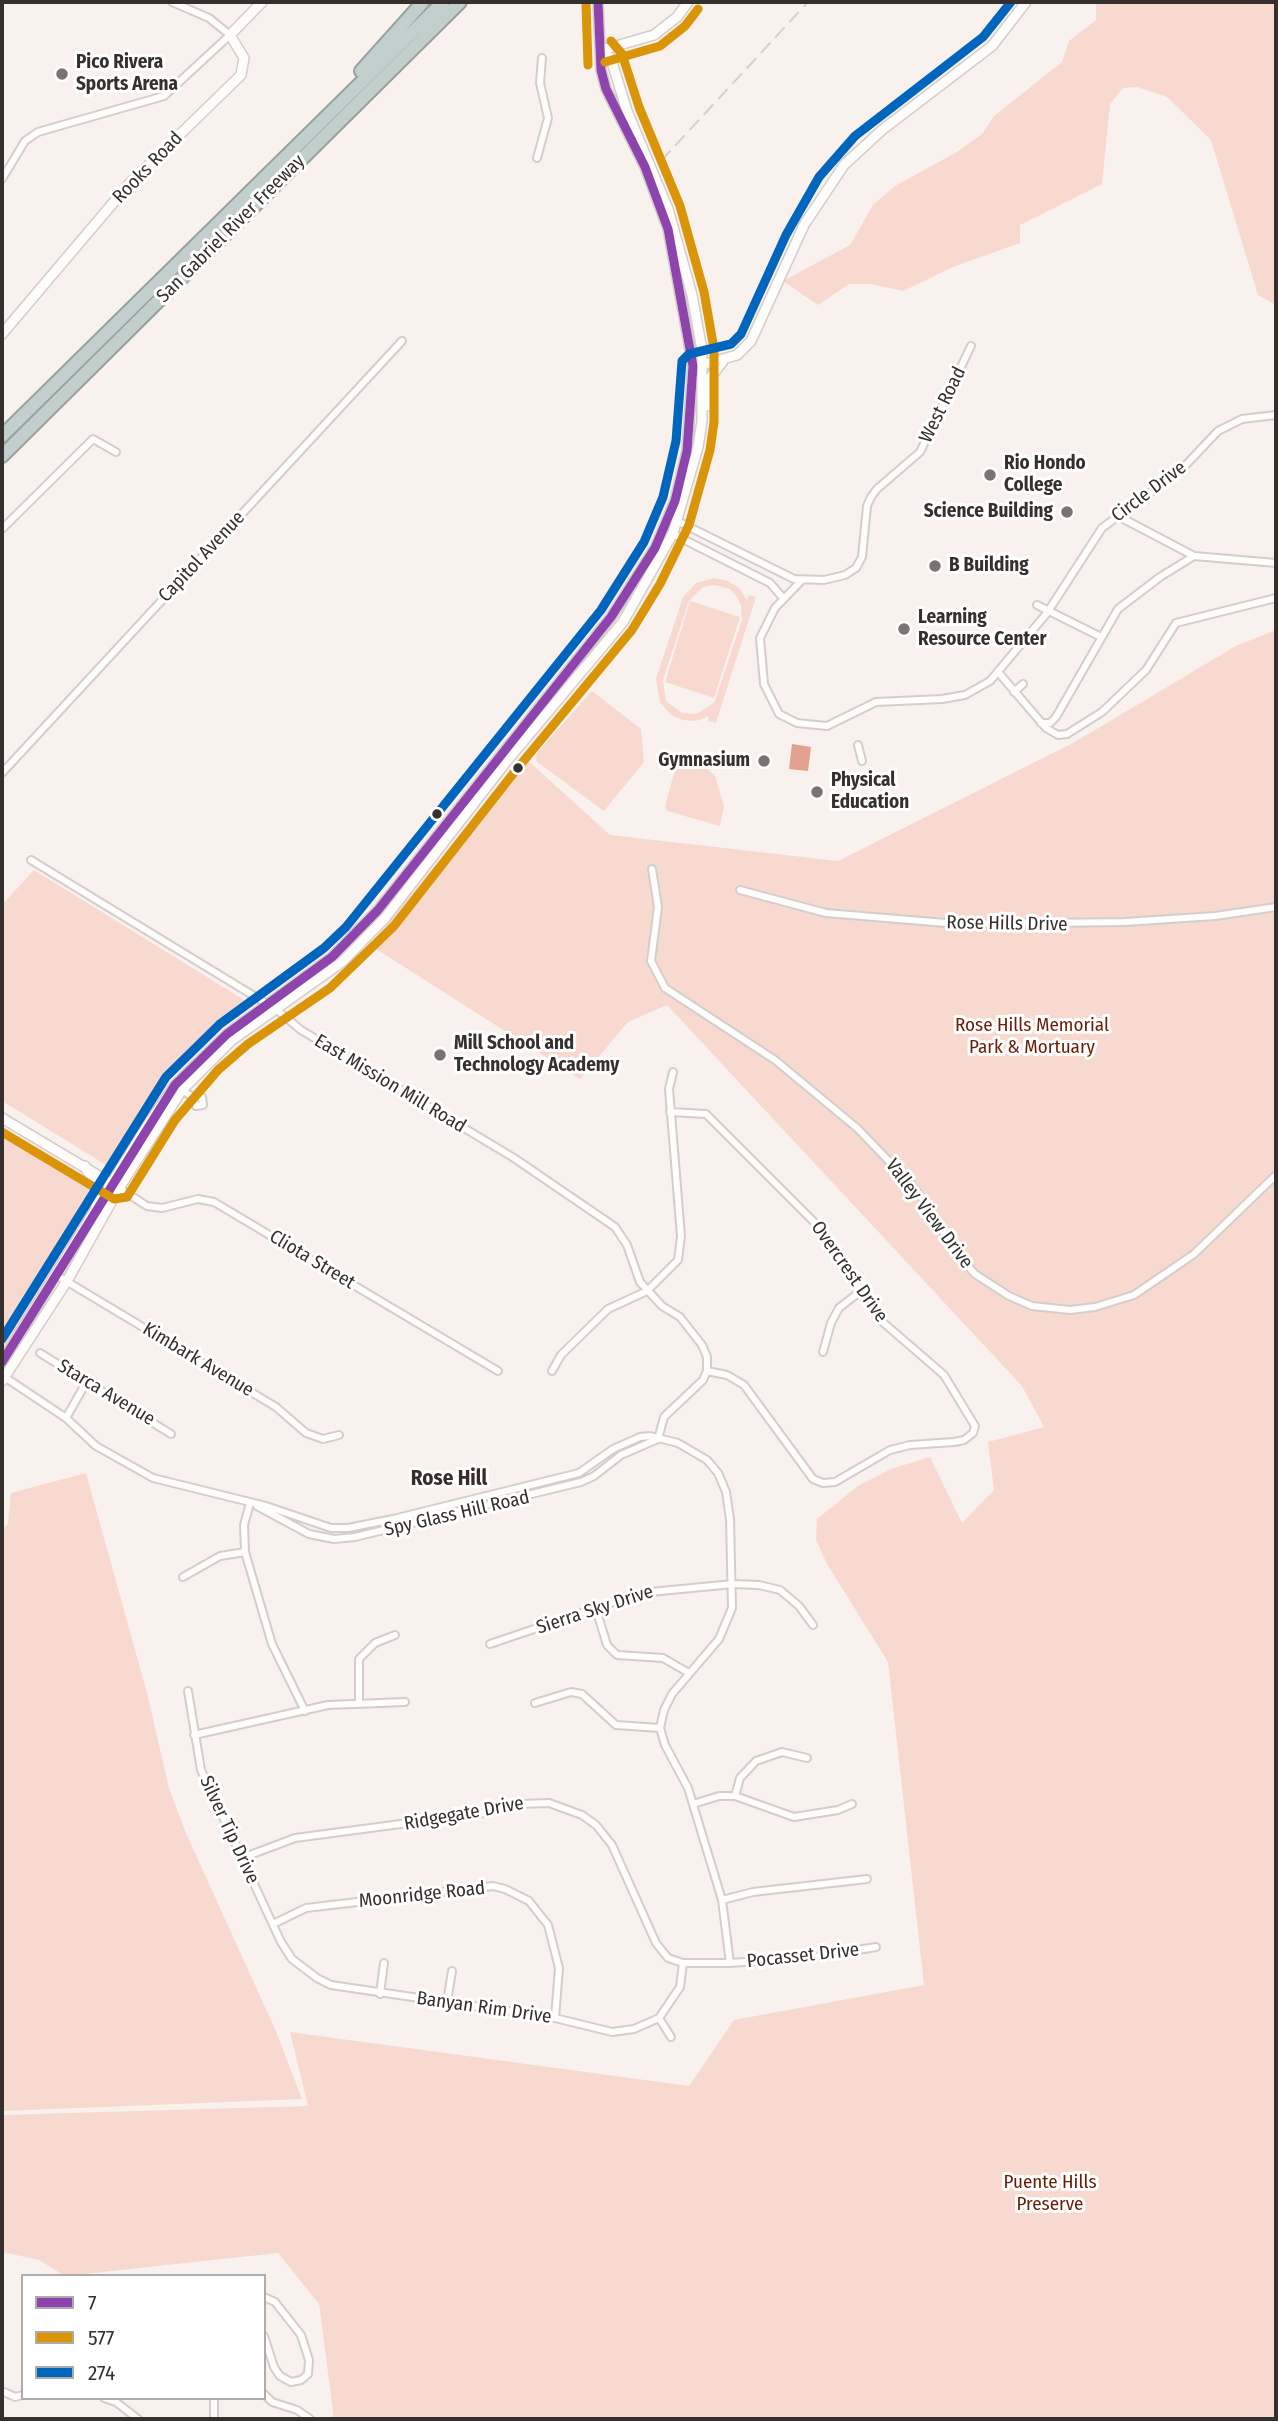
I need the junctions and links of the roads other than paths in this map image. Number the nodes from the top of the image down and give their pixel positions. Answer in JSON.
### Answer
{"nodes":[{"id":1,"x":172,"y":2,"type":"edge"},
{"id":2,"x":261,"y":2,"type":"edge"},
{"id":3,"x":423,"y":2,"type":"edge"},
{"id":4,"x":433,"y":2,"type":"edge"},
{"id":5,"x":443,"y":2,"type":"edge"},
{"id":6,"x":449,"y":2,"type":"edge"},
{"id":7,"x":460,"y":2,"type":"edge"},
{"id":8,"x":598,"y":2,"type":"edge"},
{"id":9,"x":688,"y":2,"type":"edge"},
{"id":10,"x":1026,"y":2,"type":"edge"},
{"id":11,"x":230,"y":35,"type":"junction"},
{"id":12,"x":602,"y":50,"type":"junction"},
{"id":13,"x":542,"y":58,"type":"dead end"},
{"id":14,"x":362,"y":71,"type":"junction"},
{"id":15,"x":2,"y":156,"type":"edge"},
{"id":16,"x":537,"y":158,"type":"dead end"},
{"id":17,"x":10,"y":163,"type":"junction"},
{"id":18,"x":2,"y":179,"type":"edge"},
{"id":19,"x":2,"y":334,"type":"edge"},
{"id":20,"x":402,"y":341,"type":"dead end"},
{"id":21,"x":971,"y":346,"type":"dead end"},
{"id":22,"x":724,"y":360,"type":"junction"},
{"id":23,"x":704,"y":365,"type":"junction"},
{"id":24,"x":692,"y":366,"type":"junction"},
{"id":25,"x":1276,"y":415,"type":"edge"},
{"id":26,"x":2,"y":426,"type":"edge"},
{"id":27,"x":700,"y":432,"type":"junction"},
{"id":28,"x":2,"y":436,"type":"edge"},
{"id":29,"x":2,"y":446,"type":"edge"},
{"id":30,"x":116,"y":452,"type":"dead end"},
{"id":31,"x":2,"y":456,"type":"edge"},
{"id":32,"x":1116,"y":515,"type":"junction"},
{"id":33,"x":668,"y":516,"type":"junction"},
{"id":34,"x":678,"y":521,"type":"junction"},
{"id":35,"x":2,"y":529,"type":"edge"},
{"id":36,"x":668,"y":531,"type":"junction"},
{"id":37,"x":1194,"y":556,"type":"junction"},
{"id":38,"x":1276,"y":563,"type":"edge"},
{"id":39,"x":802,"y":580,"type":"junction"},
{"id":40,"x":770,"y":583,"type":"junction"},
{"id":41,"x":792,"y":590,"type":"junction"},
{"id":42,"x":783,"y":598,"type":"junction"},
{"id":43,"x":1276,"y":598,"type":"edge"},
{"id":44,"x":1037,"y":605,"type":"dead end"},
{"id":45,"x":1048,"y":612,"type":"junction"},
{"id":46,"x":1101,"y":637,"type":"junction"},
{"id":47,"x":998,"y":672,"type":"junction"},
{"id":48,"x":1023,"y":684,"type":"dead end"},
{"id":49,"x":1014,"y":692,"type":"junction"},
{"id":50,"x":1041,"y":723,"type":"junction"},
{"id":51,"x":858,"y":745,"type":"dead end"},
{"id":52,"x":862,"y":761,"type":"dead end"},
{"id":53,"x":2,"y":773,"type":"edge"},
{"id":54,"x":31,"y":860,"type":"dead end"},
{"id":55,"x":652,"y":869,"type":"dead end"},
{"id":56,"x":740,"y":890,"type":"dead end"},
{"id":57,"x":385,"y":902,"type":"junction"},
{"id":58,"x":1276,"y":907,"type":"edge"},
{"id":59,"x":360,"y":944,"type":"junction"},
{"id":60,"x":273,"y":1007,"type":"junction"},
{"id":61,"x":673,"y":1072,"type":"dead end"},
{"id":62,"x":186,"y":1092,"type":"junction"},
{"id":63,"x":670,"y":1112,"type":"junction"},
{"id":64,"x":2,"y":1118,"type":"edge"},
{"id":65,"x":84,"y":1165,"type":"junction"},
{"id":66,"x":1276,"y":1175,"type":"edge"},
{"id":67,"x":116,"y":1185,"type":"junction"},
{"id":68,"x":96,"y":1209,"type":"junction"},
{"id":69,"x":56,"y":1275,"type":"junction"},
{"id":70,"x":67,"y":1281,"type":"junction"},
{"id":71,"x":862,"y":1290,"type":"junction"},
{"id":72,"x":647,"y":1291,"type":"junction"},
{"id":73,"x":823,"y":1352,"type":"dead end"},
{"id":74,"x":40,"y":1353,"type":"dead end"},
{"id":75,"x":2,"y":1362,"type":"edge"},
{"id":76,"x":498,"y":1371,"type":"dead end"},
{"id":77,"x":552,"y":1371,"type":"dead end"},
{"id":78,"x":708,"y":1371,"type":"junction"},
{"id":79,"x":3,"y":1378,"type":"edge"},
{"id":80,"x":87,"y":1381,"type":"junction"},
{"id":81,"x":66,"y":1418,"type":"junction"},
{"id":82,"x":171,"y":1434,"type":"dead end"},
{"id":83,"x":340,"y":1435,"type":"dead end"},
{"id":84,"x":658,"y":1438,"type":"junction"},
{"id":85,"x":250,"y":1503,"type":"junction"},
{"id":86,"x":245,"y":1552,"type":"junction"},
{"id":87,"x":183,"y":1577,"type":"dead end"},
{"id":88,"x":733,"y":1584,"type":"junction"},
{"id":89,"x":596,"y":1609,"type":"junction"},
{"id":90,"x":813,"y":1625,"type":"dead end"},
{"id":91,"x":395,"y":1635,"type":"dead end"},
{"id":92,"x":490,"y":1644,"type":"dead end"},
{"id":93,"x":689,"y":1673,"type":"junction"},
{"id":94,"x":188,"y":1691,"type":"dead end"},
{"id":95,"x":405,"y":1702,"type":"dead end"},
{"id":96,"x":359,"y":1703,"type":"junction"},
{"id":97,"x":535,"y":1703,"type":"dead end"},
{"id":98,"x":305,"y":1711,"type":"junction"},
{"id":99,"x":660,"y":1728,"type":"junction"},
{"id":100,"x":194,"y":1735,"type":"junction"},
{"id":101,"x":807,"y":1758,"type":"dead end"},
{"id":102,"x":735,"y":1796,"type":"junction"},
{"id":103,"x":693,"y":1804,"type":"junction"},
{"id":104,"x":852,"y":1804,"type":"dead end"},
{"id":105,"x":242,"y":1858,"type":"junction"},
{"id":106,"x":867,"y":1879,"type":"dead end"},
{"id":107,"x":722,"y":1900,"type":"junction"},
{"id":108,"x":273,"y":1924,"type":"junction"},
{"id":109,"x":876,"y":1947,"type":"dead end"},
{"id":110,"x":384,"y":1963,"type":"dead end"},
{"id":111,"x":730,"y":1963,"type":"junction"},
{"id":112,"x":683,"y":1964,"type":"junction"},
{"id":113,"x":452,"y":1972,"type":"dead end"},
{"id":114,"x":380,"y":1994,"type":"junction"},
{"id":115,"x":447,"y":2002,"type":"junction"},
{"id":116,"x":555,"y":2018,"type":"junction"},
{"id":117,"x":659,"y":2018,"type":"junction"},
{"id":118,"x":671,"y":2037,"type":"dead end"},
{"id":119,"x":266,"y":2298,"type":"edge"},
{"id":120,"x":266,"y":2342,"type":"edge"},
{"id":121,"x":2,"y":2391,"type":"edge"},
{"id":122,"x":21,"y":2396,"type":"edge"},
{"id":123,"x":266,"y":2396,"type":"edge"},
{"id":124,"x":110,"y":2400,"type":"edge"},
{"id":125,"x":214,"y":2400,"type":"edge"},
{"id":126,"x":138,"y":2419,"type":"edge"},
{"id":127,"x":214,"y":2419,"type":"edge"},
{"id":128,"x":310,"y":2419,"type":"edge"}],
"edges":[{"from":1,"to":11,"type":"street"},
{"from":2,"to":11,"type":"main road"},
{"from":3,"to":14,"type":"highway"},
{"from":4,"to":14,"type":"highway","name":"San Gabriel River Freeway"},
{"from":5,"to":28,"type":"highway"},
{"from":6,"to":29,"type":"highway"},
{"from":7,"to":31,"type":"highway","name":"San Gabriel River Freeway"},
{"from":8,"to":12,"type":"main road"},
{"from":9,"to":12,"type":"main road"},
{"from":10,"to":22,"type":"main road"},
{"from":11,"to":17,"type":"street"},
{"from":11,"to":19,"type":"main road","name":"Rooks Road"},
{"from":12,"to":23,"type":"main road"},
{"from":12,"to":24,"type":"main road"},
{"from":13,"to":16,"type":"street"},
{"from":14,"to":26,"type":"highway","name":"San Gabriel River Freeway"},
{"from":15,"to":17,"type":"street"},
{"from":17,"to":18,"type":"street"},
{"from":20,"to":53,"type":"street","name":"Capitol Avenue"},
{"from":21,"to":39,"type":"street","name":"West Road"},
{"from":22,"to":23,"type":"main road"},
{"from":22,"to":27,"type":"main road"},
{"from":23,"to":24,"type":"main road"},
{"from":23,"to":27,"type":"main road"},
{"from":24,"to":33,"type":"main road"},
{"from":25,"to":32,"type":"street","name":"Circle Drive"},
{"from":27,"to":34,"type":"main road"},
{"from":30,"to":35,"type":"street"},
{"from":32,"to":37,"type":"street"},
{"from":32,"to":45,"type":"street","name":"Circle Drive"},
{"from":33,"to":34,"type":"street"},
{"from":33,"to":36,"type":"main road"},
{"from":34,"to":36,"type":"main road"},
{"from":34,"to":39,"type":"street"},
{"from":36,"to":40,"type":"street"},
{"from":36,"to":57,"type":"main road"},
{"from":36,"to":59,"type":"main road"},
{"from":37,"to":38,"type":"street"},
{"from":37,"to":46,"type":"street"},
{"from":39,"to":41,"type":"street"},
{"from":40,"to":41,"type":"street"},
{"from":40,"to":42,"type":"street"},
{"from":41,"to":42,"type":"street"},
{"from":42,"to":47,"type":"street","name":"Circle Drive"},
{"from":43,"to":50,"type":"street"},
{"from":44,"to":45,"type":"street"},
{"from":45,"to":46,"type":"street"},
{"from":45,"to":47,"type":"street","name":"Circle Drive"},
{"from":46,"to":50,"type":"street"},
{"from":47,"to":49,"type":"street"},
{"from":48,"to":49,"type":"street"},
{"from":49,"to":50,"type":"street"},
{"from":51,"to":52,"type":"street"},
{"from":54,"to":60,"type":"street","name":"East Mission Mill Road"},
{"from":55,"to":66,"type":"street","name":"Valley View Drive"},
{"from":56,"to":58,"type":"street","name":"Rose Hills Drive"},
{"from":57,"to":59,"type":"main road"},
{"from":57,"to":60,"type":"main road"},
{"from":59,"to":60,"type":"main road"},
{"from":60,"to":62,"type":"main road"},
{"from":60,"to":72,"type":"street","name":"East Mission Mill Road"},
{"from":61,"to":63,"type":"street"},
{"from":62,"to":67,"type":"main road"},
{"from":62,"to":67,"type":"main road"},
{"from":63,"to":71,"type":"street","name":"Overcrest Drive"},
{"from":63,"to":72,"type":"street"},
{"from":64,"to":65,"type":"main road"},
{"from":65,"to":67,"type":"main road"},
{"from":65,"to":68,"type":"main road"},
{"from":67,"to":68,"type":"main road"},
{"from":67,"to":70,"type":"main road"},
{"from":67,"to":76,"type":"street","name":"Cliota Street"},
{"from":68,"to":69,"type":"main road"},
{"from":69,"to":70,"type":"street","name":"Kimbark Avenue"},
{"from":69,"to":75,"type":"main road"},
{"from":70,"to":79,"type":"main road"},
{"from":70,"to":83,"type":"street","name":"Kimbark Avenue"},
{"from":71,"to":73,"type":"street"},
{"from":71,"to":78,"type":"street","name":"Overcrest Drive"},
{"from":72,"to":77,"type":"street"},
{"from":72,"to":78,"type":"street"},
{"from":74,"to":80,"type":"street","name":"Starca Avenue"},
{"from":78,"to":84,"type":"street"},
{"from":79,"to":81,"type":"street","name":"Spy Glass Hill Road"},
{"from":80,"to":81,"type":"street"},
{"from":80,"to":82,"type":"street","name":"Starca Avenue"},
{"from":81,"to":85,"type":"street","name":"Spy Glass Hill Road"},
{"from":84,"to":85,"type":"street","name":"Spy Glass Hill Road"},
{"from":84,"to":85,"type":"street","name":"Spy Glass Hill Road"},
{"from":84,"to":88,"type":"street","name":"Spy Glass Hill Road"},
{"from":85,"to":86,"type":"street"},
{"from":86,"to":87,"type":"street"},
{"from":86,"to":98,"type":"street"},
{"from":88,"to":89,"type":"street","name":"Sierra Sky Drive"},
{"from":88,"to":90,"type":"street","name":"Sierra Sky Drive"},
{"from":88,"to":93,"type":"street","name":"Spy Glass Hill Road"},
{"from":89,"to":92,"type":"street","name":"Sierra Sky Drive"},
{"from":89,"to":93,"type":"street"},
{"from":91,"to":96,"type":"street"},
{"from":93,"to":99,"type":"street","name":"Spy Glass Hill Road"},
{"from":94,"to":100,"type":"street","name":"Silver Tip Drive"},
{"from":95,"to":96,"type":"street"},
{"from":96,"to":98,"type":"street"},
{"from":97,"to":99,"type":"street"},
{"from":98,"to":100,"type":"street"},
{"from":99,"to":103,"type":"street"},
{"from":100,"to":105,"type":"street","name":"Silver Tip Drive"},
{"from":101,"to":102,"type":"street"},
{"from":102,"to":103,"type":"street"},
{"from":102,"to":104,"type":"street"},
{"from":103,"to":107,"type":"street"},
{"from":105,"to":108,"type":"street","name":"Silver Tip Drive"},
{"from":105,"to":112,"type":"street","name":"Ridgegate Drive"},
{"from":106,"to":107,"type":"street"},
{"from":107,"to":111,"type":"street"},
{"from":108,"to":114,"type":"street","name":"Banyan Rim Drive"},
{"from":108,"to":116,"type":"street","name":"Moonridge Road"},
{"from":109,"to":111,"type":"street","name":"Pocasset Drive"},
{"from":110,"to":114,"type":"street"},
{"from":111,"to":112,"type":"street"},
{"from":112,"to":117,"type":"street"},
{"from":113,"to":115,"type":"street"},
{"from":114,"to":115,"type":"street","name":"Banyan Rim Drive"},
{"from":115,"to":116,"type":"street","name":"Banyan Rim Drive"},
{"from":116,"to":117,"type":"street","name":"Banyan Rim Drive"},
{"from":117,"to":118,"type":"street"},
{"from":119,"to":120,"type":"street"},
{"from":121,"to":122,"type":"street"},
{"from":123,"to":128,"type":"street"},
{"from":124,"to":126,"type":"street"},
{"from":125,"to":127,"type":"street"}]}
